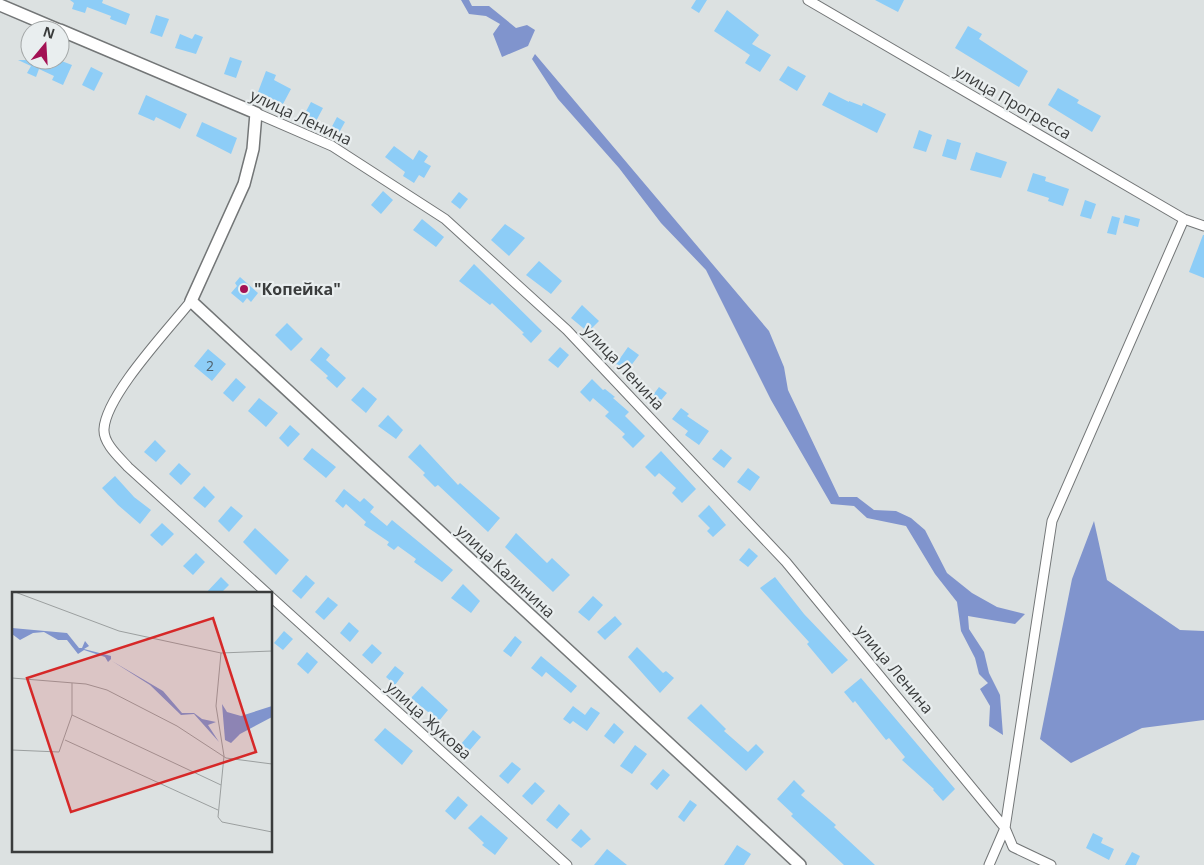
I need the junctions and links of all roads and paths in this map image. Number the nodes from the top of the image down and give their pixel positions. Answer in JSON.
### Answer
{"nodes":[{"id":1,"x":808,"y":0,"type":"edge"},
{"id":2,"x":0,"y":5,"type":"edge"},
{"id":3,"x":36,"y":20,"type":"edge"},
{"id":4,"x":70,"y":34,"type":"edge"},
{"id":5,"x":256,"y":113,"type":"junction"},
{"id":6,"x":1184,"y":219,"type":"junction"},
{"id":7,"x":1204,"y":226,"type":"edge"},
{"id":8,"x":191,"y":301,"type":"junction"},
{"id":9,"x":266,"y":592,"type":"edge"},
{"id":10,"x":272,"y":598,"type":"edge"},
{"id":11,"x":1005,"y":828,"type":"junction"},
{"id":12,"x":567,"y":865,"type":"edge"},
{"id":13,"x":800,"y":865,"type":"edge"},
{"id":14,"x":989,"y":865,"type":"edge"},
{"id":15,"x":1051,"y":865,"type":"edge"}],
"edges":[{"from":1,"to":6,"type":"street","name":"улица Прогресса"},
{"from":2,"to":3,"type":"street","name":"улица Ленина"},
{"from":4,"to":5,"type":"street","name":"улица Ленина"},
{"from":5,"to":8,"type":"street"},
{"from":5,"to":11,"type":"street","name":"улица Ленина"},
{"from":6,"to":7,"type":"street","name":"улица Прогресса"},
{"from":6,"to":11,"type":"street"},
{"from":8,"to":9,"type":"street"},
{"from":8,"to":13,"type":"street","name":"улица Калинина"},
{"from":10,"to":12,"type":"street","name":"улица Жукова"},
{"from":11,"to":14,"type":"street"},
{"from":11,"to":15,"type":"street","name":"улица Ленина"}]}
